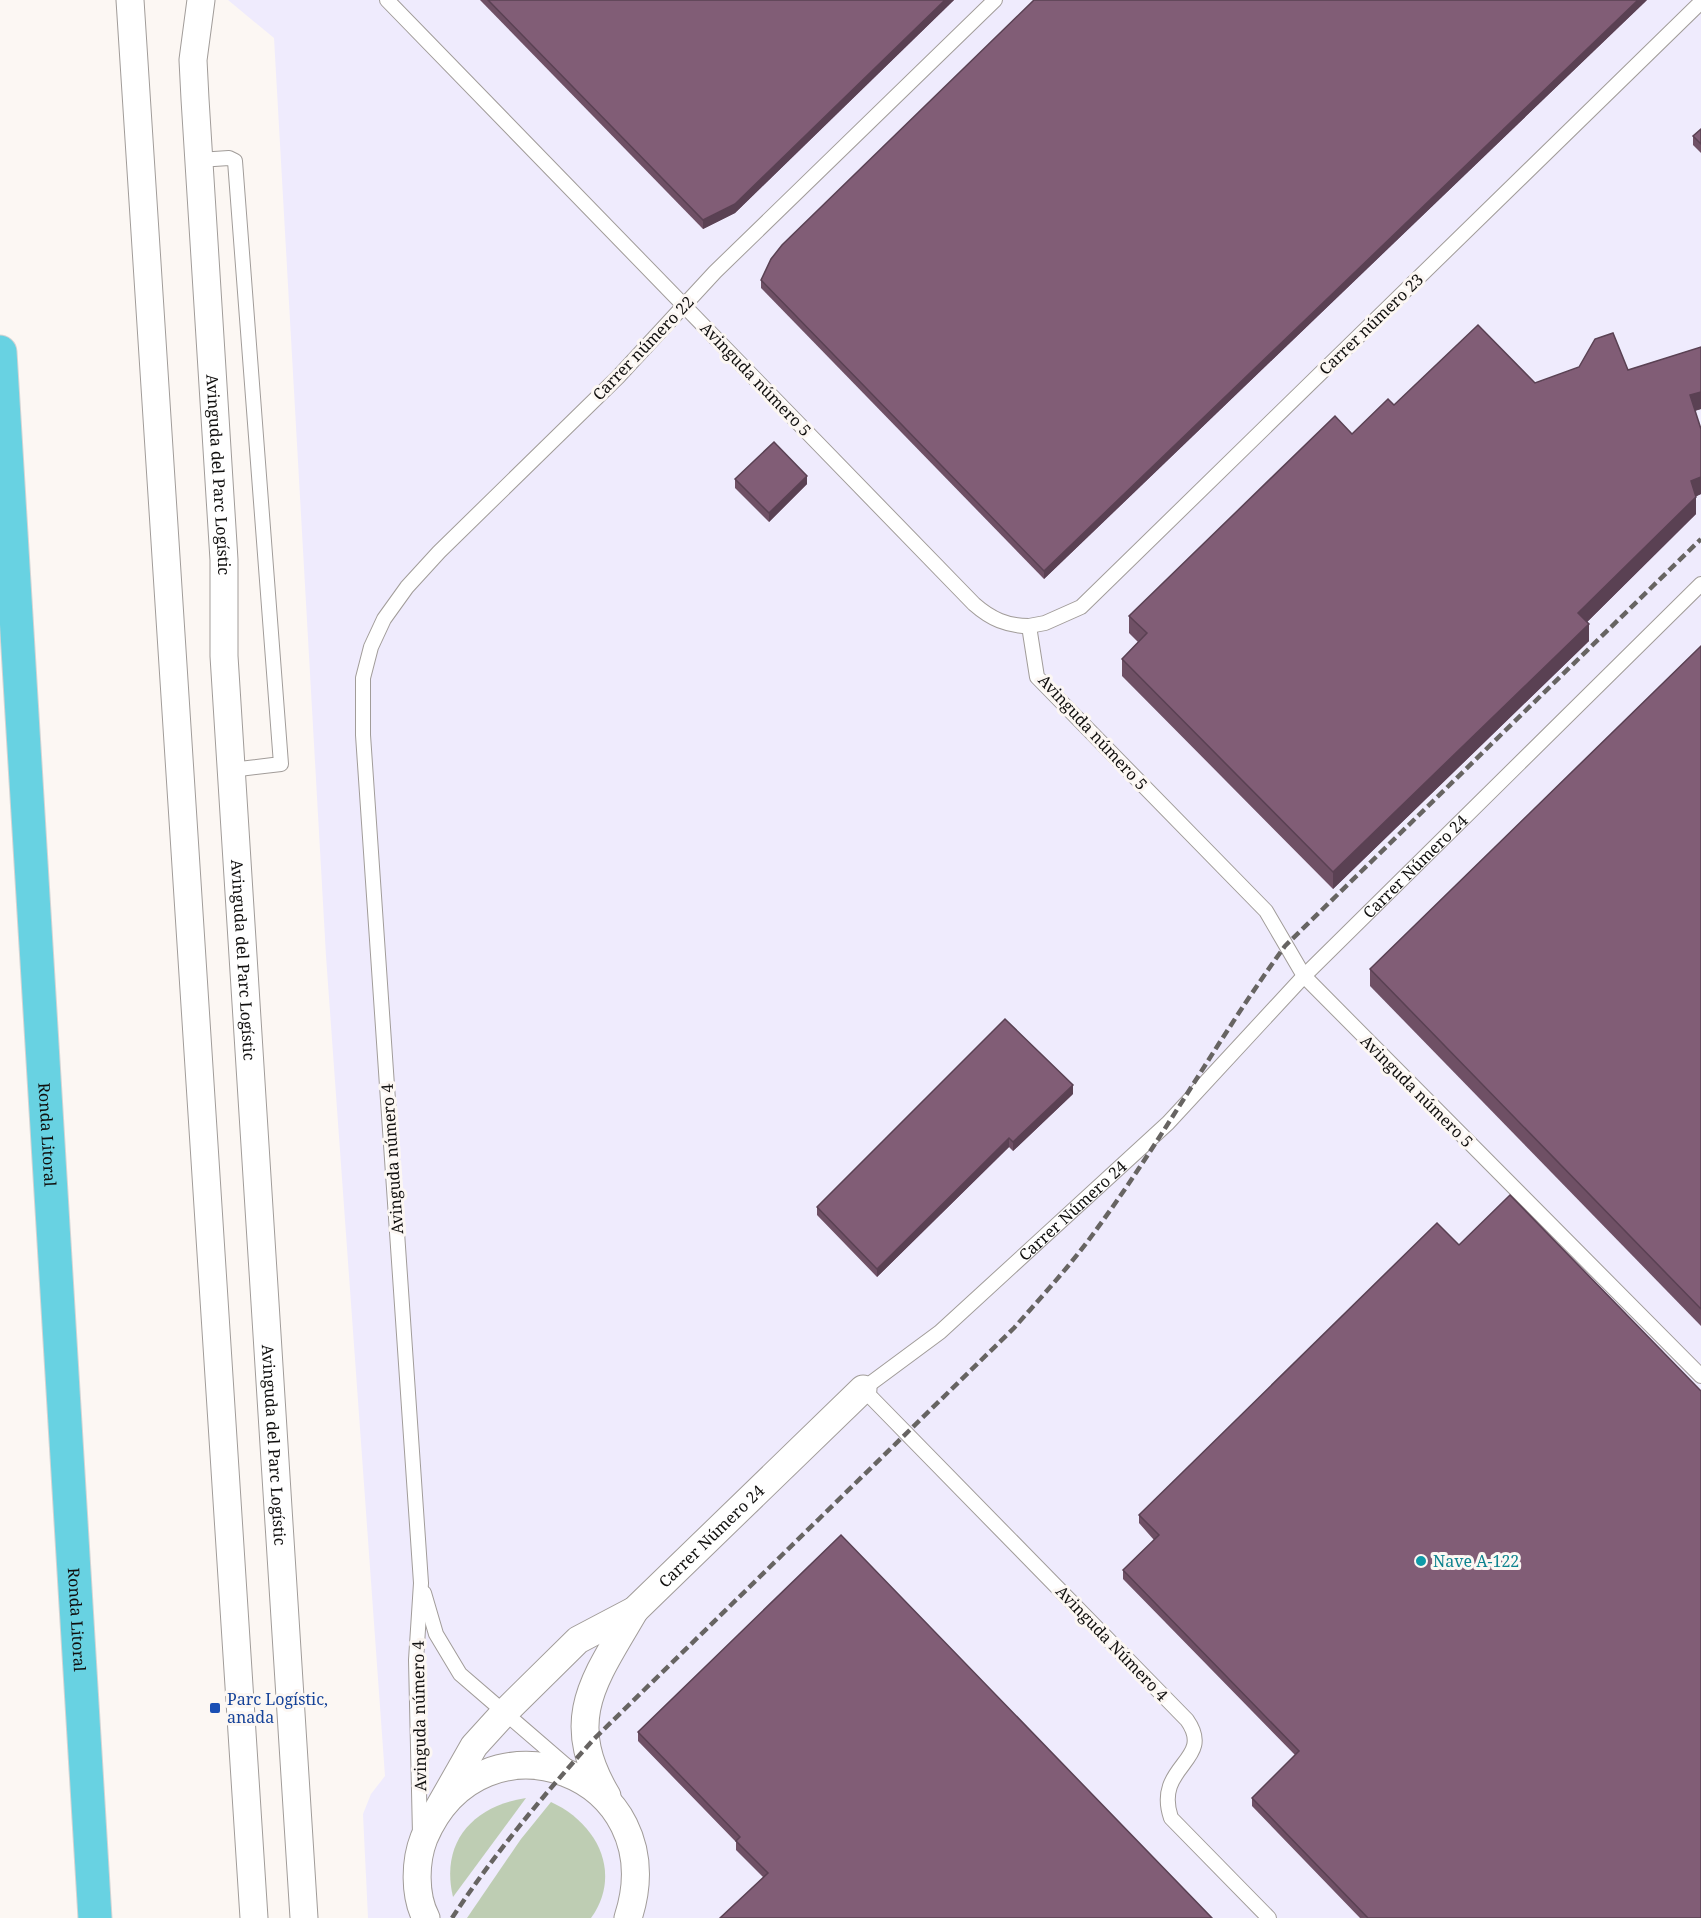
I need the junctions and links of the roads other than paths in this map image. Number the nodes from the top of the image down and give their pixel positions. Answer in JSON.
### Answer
{"nodes":[{"id":1,"x":130,"y":0,"type":"edge"},
{"id":2,"x":201,"y":0,"type":"edge"},
{"id":3,"x":387,"y":0,"type":"edge"},
{"id":4,"x":995,"y":0,"type":"edge"},
{"id":5,"x":1701,"y":2,"type":"edge"},
{"id":6,"x":199,"y":160,"type":"junction"},
{"id":7,"x":685,"y":304,"type":"junction"},
{"id":8,"x":0,"y":352,"type":"edge"},
{"id":9,"x":1701,"y":584,"type":"edge"},
{"id":10,"x":1029,"y":626,"type":"junction"},
{"id":11,"x":363,"y":735,"type":"joint"},
{"id":12,"x":231,"y":770,"type":"junction"},
{"id":13,"x":1304,"y":976,"type":"junction"},
{"id":14,"x":1701,"y":1376,"type":"edge"},
{"id":15,"x":863,"y":1389,"type":"junction"},
{"id":16,"x":421,"y":1583,"type":"junction"},
{"id":17,"x":635,"y":1610,"type":"junction"},
{"id":18,"x":504,"y":1713,"type":"junction"},
{"id":19,"x":591,"y":1785,"type":"junction"},
{"id":20,"x":613,"y":1806,"type":"junction"},
{"id":21,"x":433,"y":1818,"type":"junction"},
{"id":22,"x":420,"y":1849,"type":"junction"},
{"id":23,"x":95,"y":1918,"type":"edge"},
{"id":24,"x":254,"y":1918,"type":"edge"},
{"id":25,"x":304,"y":1918,"type":"edge"},
{"id":26,"x":426,"y":1918,"type":"edge"},
{"id":27,"x":628,"y":1918,"type":"edge"},
{"id":28,"x":1269,"y":1918,"type":"edge"}],
"edges":[{"from":1,"to":24,"type":"street"},
{"from":2,"to":6,"type":"street","name":"Avinguda del Parc Logístic"},
{"from":3,"to":7,"type":"lane","name":"Avinguda número 5"},
{"from":4,"to":7,"type":"lane","name":"Carrer número 22"},
{"from":5,"to":10,"type":"lane","name":"Carrer número 23"},
{"from":6,"to":12,"type":"street","name":"Avinguda del Parc Logístic"},
{"from":6,"to":12,"type":"lane"},
{"from":7,"to":10,"type":"lane","name":"Avinguda número 5"},
{"from":7,"to":11,"type":"lane","name":"Carrer número 22"},
{"from":8,"to":23,"type":"highway","name":"Ronda Litoral"},
{"from":9,"to":13,"type":"lane","name":"Carrer Número 24"},
{"from":10,"to":13,"type":"lane","name":"Avinguda número 5"},
{"from":11,"to":16,"type":"lane","name":"Avinguda número 4"},
{"from":12,"to":25,"type":"street","name":"Avinguda del Parc Logístic"},
{"from":13,"to":14,"type":"lane","name":"Avinguda número 5"},
{"from":13,"to":15,"type":"lane","name":"Carrer Número 24"},
{"from":15,"to":17,"type":"street","name":"Carrer Número 24"},
{"from":15,"to":28,"type":"lane","name":"Avinguda Número 4"},
{"from":16,"to":18,"type":"lane","name":"Avinguda número 4"},
{"from":16,"to":22,"type":"lane","name":"Avinguda número 4"},
{"from":17,"to":18,"type":"street","name":"Carrer Número 24"},
{"from":17,"to":20,"type":"street"},
{"from":18,"to":19,"type":"lane","name":"Avinguda número 4"},
{"from":18,"to":21,"type":"street","name":"Carrer Número 24"},
{"from":19,"to":20,"type":"street"},
{"from":19,"to":21,"type":"street"},
{"from":20,"to":27,"type":"street"},
{"from":21,"to":22,"type":"street"},
{"from":22,"to":26,"type":"street"}]}
